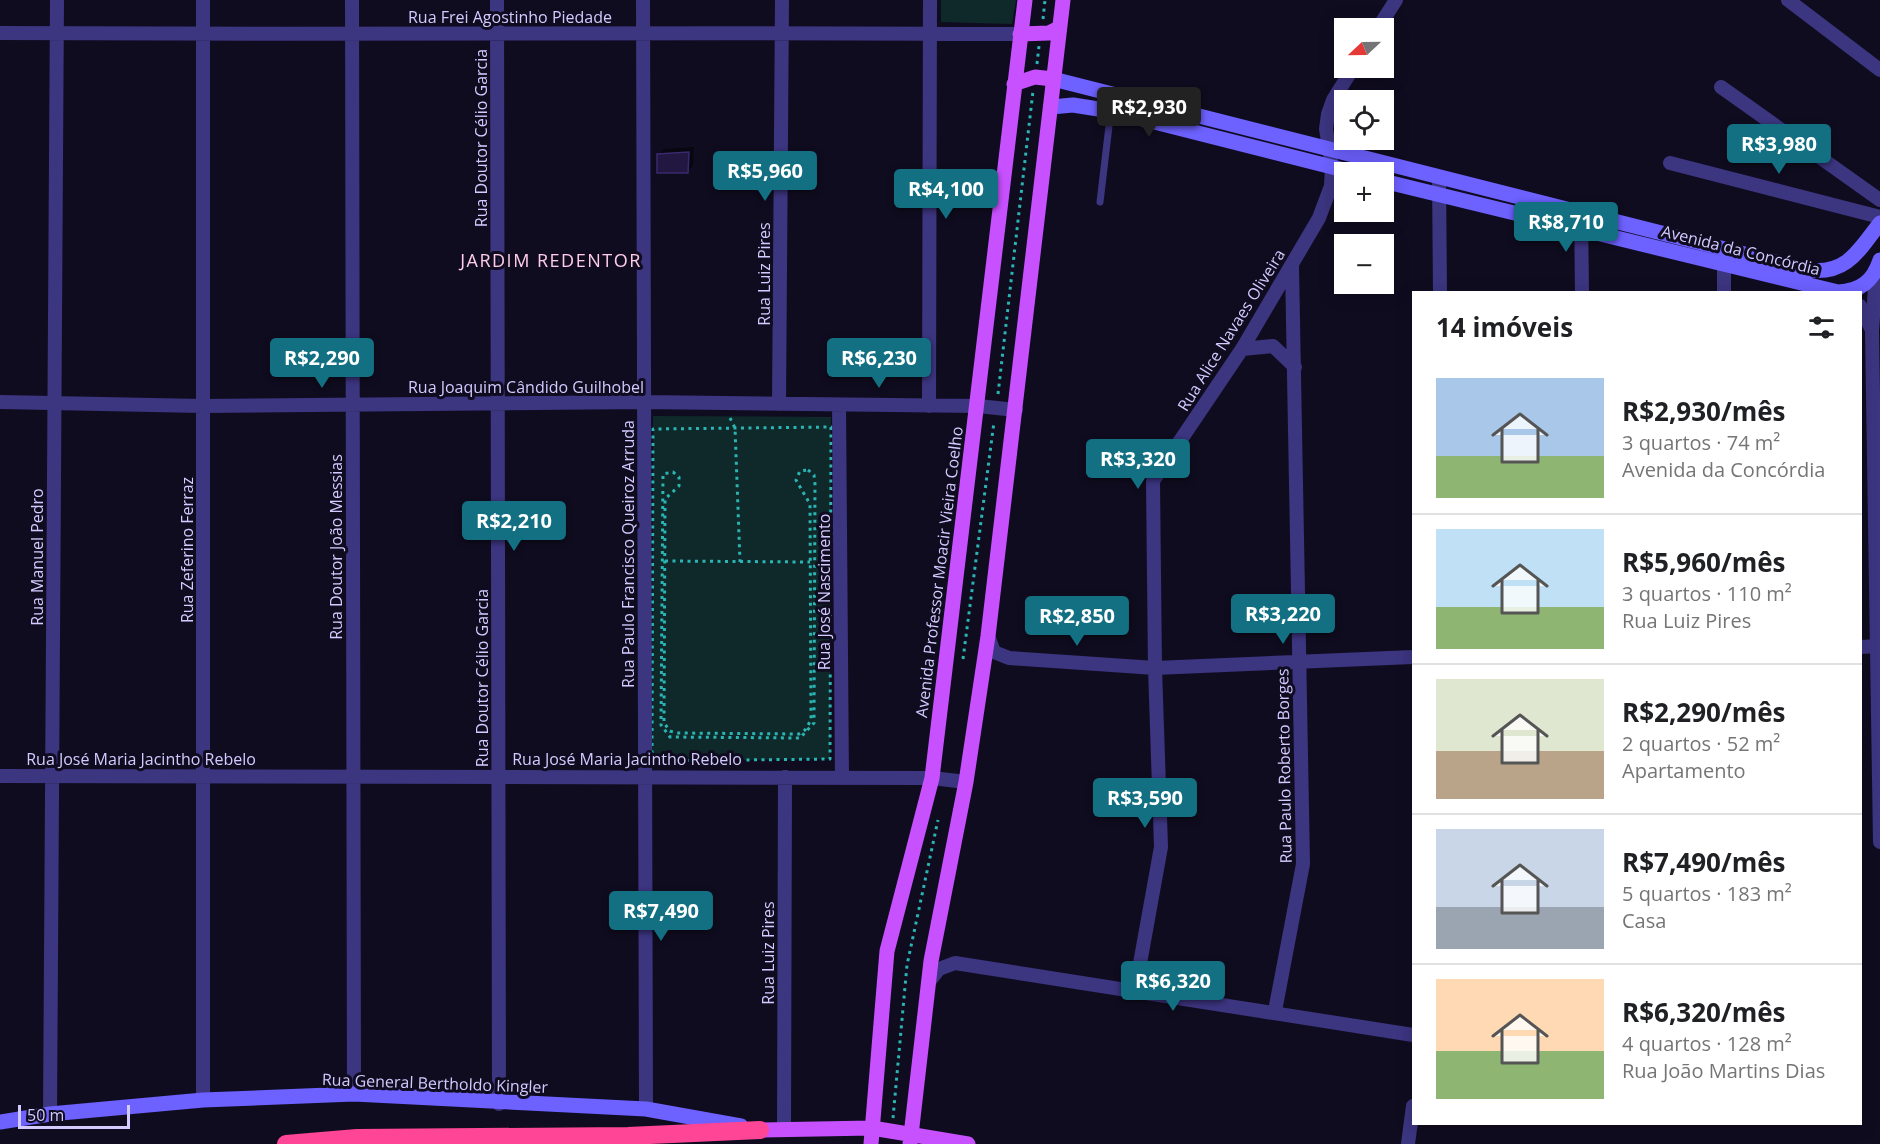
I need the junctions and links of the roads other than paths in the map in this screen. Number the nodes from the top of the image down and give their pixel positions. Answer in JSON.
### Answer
{"nodes":[{"id":1,"x":57,"y":0,"type":"edge"},
{"id":2,"x":203,"y":0,"type":"edge"},
{"id":3,"x":352,"y":0,"type":"edge"},
{"id":4,"x":497,"y":0,"type":"edge"},
{"id":5,"x":643,"y":0,"type":"edge"},
{"id":6,"x":782,"y":0,"type":"edge"},
{"id":7,"x":930,"y":0,"type":"edge"},
{"id":8,"x":1025,"y":0,"type":"edge"},
{"id":9,"x":1063,"y":0,"type":"edge"},
{"id":10,"x":1396,"y":0,"type":"edge"},
{"id":11,"x":1788,"y":0,"type":"edge"},
{"id":12,"x":1384,"y":18,"type":"edge"},
{"id":13,"x":1059,"y":28,"type":"junction"},
{"id":14,"x":782,"y":31,"type":"junction"},
{"id":15,"x":643,"y":32,"type":"junction"},
{"id":16,"x":0,"y":33,"type":"edge"},
{"id":17,"x":57,"y":33,"type":"junction"},
{"id":18,"x":497,"y":33,"type":"junction"},
{"id":19,"x":931,"y":33,"type":"junction"},
{"id":20,"x":203,"y":34,"type":"junction"},
{"id":21,"x":1020,"y":34,"type":"junction"},
{"id":22,"x":352,"y":35,"type":"junction"},
{"id":23,"x":1880,"y":70,"type":"edge"},
{"id":24,"x":1347,"y":78,"type":"edge"},
{"id":25,"x":1053,"y":79,"type":"junction"},
{"id":26,"x":1014,"y":84,"type":"junction"},
{"id":27,"x":1721,"y":87,"type":"dead end"},
{"id":28,"x":1112,"y":95,"type":"junction"},
{"id":29,"x":1051,"y":107,"type":"junction"},
{"id":30,"x":1110,"y":111,"type":"junction"},
{"id":31,"x":1329,"y":149,"type":"junction"},
{"id":32,"x":1670,"y":164,"type":"dead end"},
{"id":33,"x":1332,"y":167,"type":"junction"},
{"id":34,"x":1439,"y":178,"type":"junction"},
{"id":35,"x":1394,"y":184,"type":"edge"},
{"id":36,"x":1439,"y":196,"type":"junction"},
{"id":37,"x":1528,"y":200,"type":"junction"},
{"id":38,"x":1880,"y":200,"type":"edge"},
{"id":39,"x":1100,"y":202,"type":"dead end"},
{"id":40,"x":1581,"y":212,"type":"junction"},
{"id":41,"x":1525,"y":216,"type":"junction"},
{"id":42,"x":1880,"y":217,"type":"edge"},
{"id":43,"x":1880,"y":223,"type":"edge"},
{"id":44,"x":1581,"y":229,"type":"junction"},
{"id":45,"x":1724,"y":249,"type":"junction"},
{"id":46,"x":1723,"y":264,"type":"junction"},
{"id":47,"x":1292,"y":265,"type":"junction"},
{"id":48,"x":1878,"y":266,"type":"edge"},
{"id":49,"x":1440,"y":291,"type":"edge"},
{"id":50,"x":1582,"y":291,"type":"edge"},
{"id":51,"x":1724,"y":291,"type":"edge"},
{"id":52,"x":1837,"y":291,"type":"edge"},
{"id":53,"x":1849,"y":291,"type":"edge"},
{"id":54,"x":1862,"y":310,"type":"edge"},
{"id":55,"x":1872,"y":331,"type":"junction"},
{"id":56,"x":1242,"y":349,"type":"junction"},
{"id":57,"x":1295,"y":367,"type":"junction"},
{"id":58,"x":0,"y":402,"type":"edge"},
{"id":59,"x":644,"y":402,"type":"junction"},
{"id":60,"x":55,"y":403,"type":"junction"},
{"id":61,"x":779,"y":404,"type":"junction"},
{"id":62,"x":353,"y":405,"type":"junction"},
{"id":63,"x":498,"y":405,"type":"junction"},
{"id":64,"x":839,"y":405,"type":"junction"},
{"id":65,"x":203,"y":406,"type":"junction"},
{"id":66,"x":929,"y":406,"type":"junction"},
{"id":67,"x":978,"y":406,"type":"junction"},
{"id":68,"x":1016,"y":411,"type":"junction"},
{"id":69,"x":988,"y":636,"type":"junction"},
{"id":70,"x":1879,"y":646,"type":"edge"},
{"id":71,"x":1862,"y":647,"type":"edge"},
{"id":72,"x":1412,"y":657,"type":"edge"},
{"id":73,"x":1298,"y":660,"type":"junction"},
{"id":74,"x":1155,"y":668,"type":"junction"},
{"id":75,"x":353,"y":775,"type":"junction"},
{"id":76,"x":498,"y":775,"type":"junction"},
{"id":77,"x":0,"y":776,"type":"edge"},
{"id":78,"x":52,"y":776,"type":"junction"},
{"id":79,"x":203,"y":776,"type":"junction"},
{"id":80,"x":645,"y":776,"type":"junction"},
{"id":81,"x":785,"y":777,"type":"junction"},
{"id":82,"x":842,"y":778,"type":"junction"},
{"id":83,"x":932,"y":778,"type":"junction"},
{"id":84,"x":966,"y":782,"type":"junction"},
{"id":85,"x":1880,"y":842,"type":"edge"},
{"id":86,"x":928,"y":983,"type":"junction"},
{"id":87,"x":1135,"y":991,"type":"junction"},
{"id":88,"x":1275,"y":1011,"type":"junction"},
{"id":89,"x":1412,"y":1035,"type":"edge"},
{"id":90,"x":354,"y":1095,"type":"junction"},
{"id":91,"x":203,"y":1100,"type":"junction"},
{"id":92,"x":499,"y":1104,"type":"junction"},
{"id":93,"x":646,"y":1109,"type":"junction"},
{"id":94,"x":50,"y":1114,"type":"junction"},
{"id":95,"x":1412,"y":1114,"type":"edge"},
{"id":96,"x":0,"y":1122,"type":"edge"},
{"id":97,"x":760,"y":1130,"type":"junction"},
{"id":98,"x":784,"y":1130,"type":"junction"},
{"id":99,"x":872,"y":1136,"type":"edge"},
{"id":100,"x":910,"y":1139,"type":"edge"},
{"id":101,"x":286,"y":1144,"type":"edge"},
{"id":102,"x":968,"y":1144,"type":"edge"},
{"id":103,"x":1408,"y":1144,"type":"edge"}],
"edges":[{"from":1,"to":17,"type":"street","name":"Rua Manuel Pedro"},
{"from":2,"to":20,"type":"street","name":"Rua Zeferino Ferraz"},
{"from":3,"to":22,"type":"street","name":"Rua Doutor João Messias"},
{"from":4,"to":18,"type":"street","name":"Rua Doutor Célio Garcia"},
{"from":5,"to":15,"type":"street","name":"Rua Paulo Francisco Queiroz Arruda"},
{"from":6,"to":14,"type":"street","name":"Rua Luiz Pires"},
{"from":7,"to":19,"type":"street"},
{"from":8,"to":21,"type":"main road","name":"Avenida Professor Moacir Vieira Coelho"},
{"from":9,"to":13,"type":"main road"},
{"from":10,"to":12,"type":"street"},
{"from":11,"to":23,"type":"street"},
{"from":13,"to":21,"type":"main road"},
{"from":13,"to":25,"type":"main road"},
{"from":14,"to":15,"type":"street","name":"Rua Frei Agostinho Piedade"},
{"from":14,"to":19,"type":"street","name":"Rua Frei Agostinho Piedade"},
{"from":14,"to":61,"type":"street","name":"Rua Luiz Pires"},
{"from":15,"to":18,"type":"street","name":"Rua Frei Agostinho Piedade"},
{"from":15,"to":59,"type":"street","name":"Rua Paulo Francisco Queiroz Arruda"},
{"from":16,"to":17,"type":"street","name":"Rua Frei Agostinho Piedade"},
{"from":17,"to":20,"type":"street","name":"Rua Frei Agostinho Piedade"},
{"from":17,"to":60,"type":"street","name":"Rua Manuel Pedro"},
{"from":18,"to":22,"type":"street","name":"Rua Frei Agostinho Piedade"},
{"from":18,"to":63,"type":"street","name":"Rua Doutor Célio Garcia"},
{"from":19,"to":21,"type":"street","name":"Rua Frei Agostinho Piedade"},
{"from":19,"to":66,"type":"street"},
{"from":20,"to":22,"type":"street","name":"Rua Frei Agostinho Piedade"},
{"from":20,"to":65,"type":"street","name":"Rua Zeferino Ferraz"},
{"from":21,"to":26,"type":"main road","name":"Avenida Professor Moacir Vieira Coelho"},
{"from":22,"to":62,"type":"street","name":"Rua Doutor João Messias"},
{"from":24,"to":31,"type":"street","name":"Rua Alice Navaes Oliveira"},
{"from":25,"to":26,"type":"main road"},
{"from":25,"to":28,"type":"street","name":"Avenida da Concórdia"},
{"from":25,"to":29,"type":"main road"},
{"from":26,"to":67,"type":"main road","name":"Avenida Professor Moacir Vieira Coelho"},
{"from":27,"to":38,"type":"street"},
{"from":28,"to":30,"type":"lane"},
{"from":28,"to":31,"type":"street","name":"Avenida da Concórdia"},
{"from":29,"to":30,"type":"street"},
{"from":29,"to":68,"type":"main road"},
{"from":30,"to":33,"type":"street"},
{"from":30,"to":39,"type":"lane"},
{"from":31,"to":33,"type":"street","name":"Rua Alice Navaes Oliveira"},
{"from":31,"to":34,"type":"street","name":"Avenida da Concórdia"},
{"from":32,"to":42,"type":"street"},
{"from":33,"to":47,"type":"street","name":"Rua Alice Navaes Oliveira"},
{"from":34,"to":36,"type":"street"},
{"from":34,"to":37,"type":"street","name":"Avenida da Concórdia"},
{"from":35,"to":36,"type":"street","name":"Avenida da Concórdia"},
{"from":36,"to":41,"type":"street","name":"Avenida da Concórdia"},
{"from":36,"to":49,"type":"street"},
{"from":37,"to":40,"type":"street","name":"Avenida da Concórdia"},
{"from":37,"to":41,"type":"street"},
{"from":40,"to":44,"type":"street"},
{"from":40,"to":45,"type":"street","name":"Avenida da Concórdia"},
{"from":41,"to":44,"type":"street","name":"Avenida da Concórdia"},
{"from":43,"to":45,"type":"street","name":"Avenida da Concórdia"},
{"from":44,"to":46,"type":"street","name":"Avenida da Concórdia"},
{"from":44,"to":50,"type":"street"},
{"from":45,"to":46,"type":"street"},
{"from":46,"to":51,"type":"street"},
{"from":46,"to":52,"type":"street","name":"Avenida da Concórdia"},
{"from":47,"to":56,"type":"street","name":"Rua Alice Navaes Oliveira"},
{"from":47,"to":57,"type":"street","name":"Rua Paulo Roberto Borges"},
{"from":48,"to":53,"type":"street"},
{"from":48,"to":55,"type":"street"},
{"from":54,"to":55,"type":"street"},
{"from":55,"to":70,"type":"street"},
{"from":56,"to":57,"type":"street"},
{"from":56,"to":74,"type":"street","name":"Rua Alice Navaes Oliveira"},
{"from":57,"to":73,"type":"street","name":"Rua Paulo Roberto Borges"},
{"from":58,"to":60,"type":"street","name":"Rua Joaquim Cândido Guilhobel"},
{"from":59,"to":61,"type":"street","name":"Rua Joaquim Cândido Guilhobel"},
{"from":59,"to":63,"type":"street","name":"Rua Joaquim Cândido Guilhobel"},
{"from":59,"to":80,"type":"street","name":"Rua Paulo Francisco Queiroz Arruda"},
{"from":60,"to":65,"type":"street","name":"Rua Joaquim Cândido Guilhobel"},
{"from":60,"to":78,"type":"street","name":"Rua Manuel Pedro"},
{"from":61,"to":64,"type":"street","name":"Rua Joaquim Cândido Guilhobel"},
{"from":62,"to":63,"type":"street","name":"Rua Joaquim Cândido Guilhobel"},
{"from":62,"to":65,"type":"street","name":"Rua Joaquim Cândido Guilhobel"},
{"from":62,"to":75,"type":"street","name":"Rua Doutor João Messias"},
{"from":63,"to":76,"type":"street","name":"Rua Doutor Célio Garcia"},
{"from":64,"to":66,"type":"street","name":"Rua Joaquim Cândido Guilhobel"},
{"from":64,"to":82,"type":"street","name":"Rua José Nascimento"},
{"from":65,"to":79,"type":"street","name":"Rua Zeferino Ferraz"},
{"from":66,"to":67,"type":"street","name":"Rua Joaquim Cândido Guilhobel"},
{"from":67,"to":68,"type":"street","name":"Rua Joaquim Cândido Guilhobel"},
{"from":67,"to":83,"type":"main road","name":"Avenida Professor Moacir Vieira Coelho"},
{"from":68,"to":69,"type":"main road"},
{"from":69,"to":74,"type":"street"},
{"from":69,"to":84,"type":"main road"},
{"from":70,"to":71,"type":"street"},
{"from":70,"to":85,"type":"street"},
{"from":72,"to":73,"type":"street"},
{"from":73,"to":74,"type":"street"},
{"from":73,"to":88,"type":"street","name":"Rua Paulo Roberto Borges"},
{"from":74,"to":87,"type":"street","name":"Rua Alice Navaes Oliveira"},
{"from":75,"to":76,"type":"street","name":"Rua José Maria Jacintho Rebelo"},
{"from":75,"to":79,"type":"street","name":"Rua José Maria Jacintho Rebelo"},
{"from":75,"to":90,"type":"street","name":"Rua Doutor João Messias"},
{"from":76,"to":80,"type":"street","name":"Rua José Maria Jacintho Rebelo"},
{"from":76,"to":92,"type":"street","name":"Rua Doutor Célio Garcia"},
{"from":77,"to":78,"type":"street","name":"Rua José Maria Jacintho Rebelo"},
{"from":78,"to":79,"type":"street","name":"Rua José Maria Jacintho Rebelo"},
{"from":78,"to":94,"type":"street","name":"Rua Manuel Pedro"},
{"from":79,"to":91,"type":"street","name":"Rua Zeferino Ferraz"},
{"from":80,"to":81,"type":"street","name":"Rua José Maria Jacintho Rebelo"},
{"from":80,"to":93,"type":"street","name":"Rua Paulo Francisco Queiroz Arruda"},
{"from":81,"to":82,"type":"street","name":"Rua José Maria Jacintho Rebelo"},
{"from":81,"to":98,"type":"street","name":"Rua Luiz Pires"},
{"from":82,"to":83,"type":"street","name":"Rua José Maria Jacintho Rebelo"},
{"from":83,"to":84,"type":"street","name":"Rua José Maria Jacintho Rebelo"},
{"from":83,"to":99,"type":"main road","name":"Avenida Professor Moacir Vieira Coelho"},
{"from":84,"to":86,"type":"main road"},
{"from":86,"to":87,"type":"street"},
{"from":86,"to":100,"type":"main road"},
{"from":87,"to":88,"type":"street"},
{"from":88,"to":89,"type":"street"},
{"from":90,"to":91,"type":"street","name":"Rua General Bertholdo Kingler"},
{"from":90,"to":92,"type":"street","name":"Rua General Bertholdo Kingler"},
{"from":91,"to":94,"type":"street","name":"Rua General Bertholdo Kingler"},
{"from":92,"to":93,"type":"street","name":"Rua General Bertholdo Kingler"},
{"from":93,"to":97,"type":"street","name":"Rua General Bertholdo Kingler"},
{"from":94,"to":96,"type":"street","name":"Rua General Bertholdo Kingler"},
{"from":95,"to":103,"type":"street"},
{"from":97,"to":98,"type":"main road"},
{"from":97,"to":101,"type":"highway"},
{"from":98,"to":99,"type":"main road"},
{"from":99,"to":100,"type":"main road"},
{"from":100,"to":102,"type":"main road"}]}
